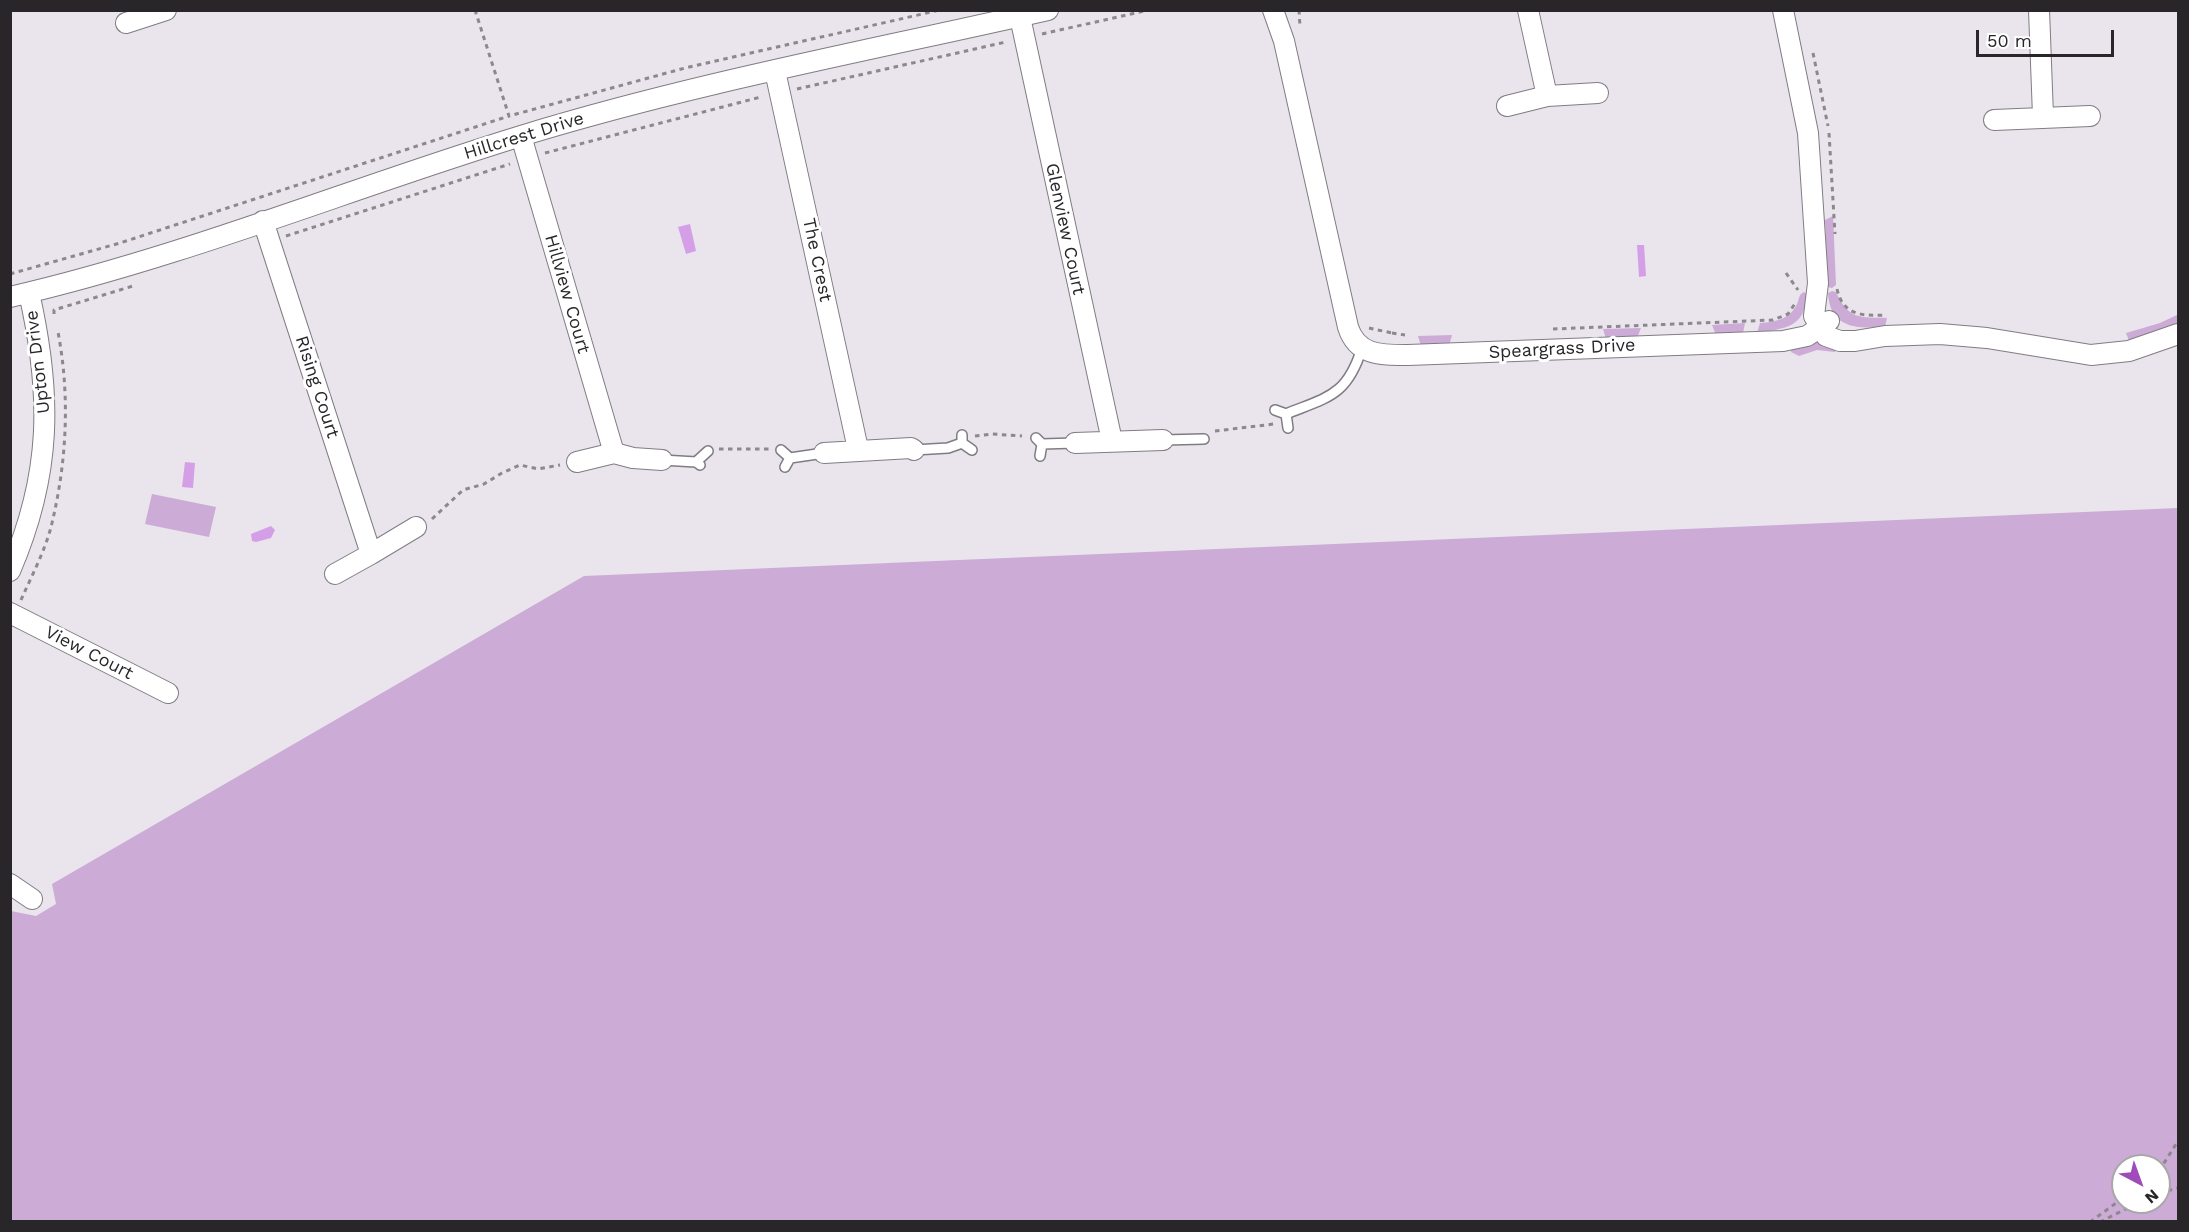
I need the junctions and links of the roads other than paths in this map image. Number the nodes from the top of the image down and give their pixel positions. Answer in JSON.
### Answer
{"nodes":[{"id":1,"x":166,"y":10,"type":"edge"},
{"id":2,"x":1048,"y":10,"type":"edge"},
{"id":3,"x":1273,"y":10,"type":"edge"},
{"id":4,"x":1282,"y":10,"type":"edge"},
{"id":5,"x":1528,"y":10,"type":"edge"},
{"id":6,"x":1783,"y":10,"type":"edge"},
{"id":7,"x":2039,"y":10,"type":"edge"},
{"id":8,"x":1020,"y":17,"type":"junction"},
{"id":9,"x":126,"y":23,"type":"dead end"},
{"id":10,"x":1284,"y":41,"type":"junction"},
{"id":11,"x":776,"y":71,"type":"junction"},
{"id":12,"x":1598,"y":93,"type":"dead end"},
{"id":13,"x":1547,"y":96,"type":"junction"},
{"id":14,"x":1507,"y":106,"type":"dead end"},
{"id":15,"x":2043,"y":116,"type":"junction"},
{"id":16,"x":2090,"y":116,"type":"dead end"},
{"id":17,"x":1994,"y":120,"type":"dead end"},
{"id":18,"x":521,"y":136,"type":"junction"},
{"id":19,"x":263,"y":221,"type":"junction"},
{"id":20,"x":20,"y":295,"type":"edge"},
{"id":21,"x":1821,"y":324,"type":"junction"},
{"id":22,"x":2178,"y":334,"type":"edge"},
{"id":23,"x":1362,"y":348,"type":"junction"},
{"id":24,"x":1275,"y":410,"type":"dead end"},
{"id":25,"x":1163,"y":440,"type":"joint"},
{"id":26,"x":1205,"y":440,"type":"road end"},
{"id":27,"x":1112,"y":441,"type":"junction"},
{"id":28,"x":1075,"y":443,"type":"joint"},
{"id":29,"x":858,"y":449,"type":"junction"},
{"id":30,"x":781,"y":450,"type":"road end"},
{"id":31,"x":914,"y":450,"type":"joint"},
{"id":32,"x":972,"y":450,"type":"dead end"},
{"id":33,"x":708,"y":451,"type":"road end"},
{"id":34,"x":614,"y":453,"type":"junction"},
{"id":35,"x":824,"y":453,"type":"joint"},
{"id":36,"x":1040,"y":456,"type":"dead end"},
{"id":37,"x":662,"y":460,"type":"joint"},
{"id":38,"x":577,"y":462,"type":"road end"},
{"id":39,"x":416,"y":527,"type":"road end"},
{"id":40,"x":371,"y":554,"type":"junction"},
{"id":41,"x":10,"y":571,"type":"edge"},
{"id":42,"x":335,"y":574,"type":"dead end"},
{"id":43,"x":11,"y":614,"type":"edge"},
{"id":44,"x":168,"y":693,"type":"dead end"},
{"id":45,"x":10,"y":884,"type":"edge"},
{"id":46,"x":32,"y":899,"type":"dead end"}],
"edges":[{"from":1,"to":9,"type":"street"},
{"from":2,"to":8,"type":"street","name":"Hillcrest Drive"},
{"from":3,"to":10,"type":"street"},
{"from":4,"to":10,"type":"street"},
{"from":5,"to":13,"type":"street"},
{"from":6,"to":21,"type":"street"},
{"from":7,"to":15,"type":"street"},
{"from":8,"to":11,"type":"street","name":"Hillcrest Drive"},
{"from":8,"to":27,"type":"street","name":"Glenview Court"},
{"from":10,"to":23,"type":"street"},
{"from":11,"to":18,"type":"street","name":"Hillcrest Drive"},
{"from":11,"to":29,"type":"street","name":"The Crest"},
{"from":12,"to":13,"type":"street"},
{"from":13,"to":14,"type":"street"},
{"from":15,"to":16,"type":"street"},
{"from":15,"to":17,"type":"street"},
{"from":18,"to":19,"type":"street","name":"Hillcrest Drive"},
{"from":18,"to":34,"type":"street","name":"Hillview Court"},
{"from":19,"to":20,"type":"street","name":"Hillcrest Drive"},
{"from":19,"to":40,"type":"street","name":"Rising Court"},
{"from":20,"to":41,"type":"street","name":"Upton Drive"},
{"from":21,"to":22,"type":"street"},
{"from":21,"to":23,"type":"street","name":"Speargrass Drive"},
{"from":23,"to":24,"type":"lane"},
{"from":25,"to":26,"type":"lane"},
{"from":25,"to":27,"type":"street"},
{"from":27,"to":28,"type":"street"},
{"from":28,"to":36,"type":"lane"},
{"from":29,"to":31,"type":"street"},
{"from":29,"to":35,"type":"street"},
{"from":30,"to":35,"type":"lane"},
{"from":31,"to":32,"type":"lane"},
{"from":33,"to":37,"type":"lane"},
{"from":34,"to":37,"type":"street"},
{"from":34,"to":38,"type":"street"},
{"from":39,"to":40,"type":"street"},
{"from":40,"to":42,"type":"street"},
{"from":43,"to":44,"type":"street","name":"View Court"},
{"from":45,"to":46,"type":"street"}]}
